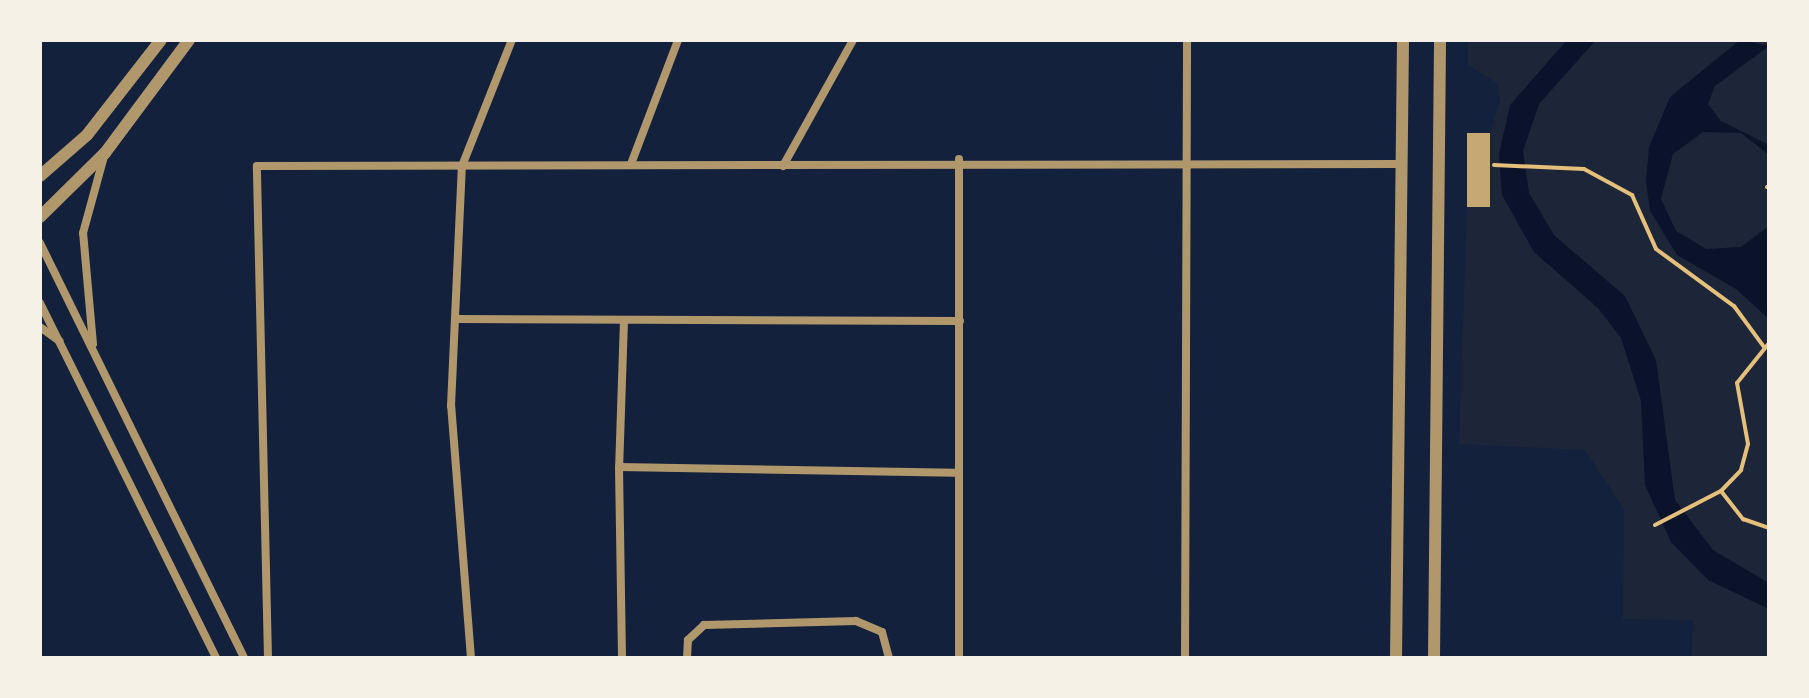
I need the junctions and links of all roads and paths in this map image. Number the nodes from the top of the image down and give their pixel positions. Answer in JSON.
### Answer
{"nodes":[{"id":1,"x":161,"y":40,"type":"edge"},
{"id":2,"x":189,"y":40,"type":"edge"},
{"id":3,"x":512,"y":40,"type":"edge"},
{"id":4,"x":678,"y":40,"type":"edge"},
{"id":5,"x":853,"y":40,"type":"edge"},
{"id":6,"x":1187,"y":40,"type":"edge"},
{"id":7,"x":1403,"y":40,"type":"edge"},
{"id":8,"x":1440,"y":40,"type":"edge"},
{"id":9,"x":105,"y":153,"type":"junction"},
{"id":10,"x":959,"y":159,"type":"junction"},
{"id":11,"x":631,"y":164,"type":"junction"},
{"id":12,"x":1401,"y":164,"type":"junction"},
{"id":13,"x":1186,"y":165,"type":"junction"},
{"id":14,"x":1494,"y":165,"type":"dead end"},
{"id":15,"x":462,"y":166,"type":"junction"},
{"id":16,"x":783,"y":166,"type":"junction"},
{"id":17,"x":40,"y":176,"type":"edge"},
{"id":18,"x":40,"y":217,"type":"edge"},
{"id":19,"x":41,"y":249,"type":"edge"},
{"id":20,"x":40,"y":303,"type":"edge"},
{"id":21,"x":455,"y":319,"type":"junction"},
{"id":22,"x":624,"y":320,"type":"junction"},
{"id":23,"x":960,"y":321,"type":"junction"},
{"id":24,"x":40,"y":327,"type":"edge"},
{"id":25,"x":62,"y":344,"type":"junction"},
{"id":26,"x":1767,"y":344,"type":"edge"},
{"id":27,"x":94,"y":352,"type":"junction"},
{"id":28,"x":619,"y":467,"type":"junction"},
{"id":29,"x":955,"y":473,"type":"junction"},
{"id":30,"x":1721,"y":491,"type":"junction"},
{"id":31,"x":1655,"y":525,"type":"dead end"},
{"id":32,"x":1769,"y":528,"type":"edge"},
{"id":33,"x":216,"y":658,"type":"edge"},
{"id":34,"x":243,"y":658,"type":"edge"},
{"id":35,"x":268,"y":658,"type":"edge"},
{"id":36,"x":471,"y":658,"type":"edge"},
{"id":37,"x":622,"y":658,"type":"edge"},
{"id":38,"x":687,"y":658,"type":"edge"},
{"id":39,"x":889,"y":658,"type":"edge"},
{"id":40,"x":959,"y":658,"type":"edge"},
{"id":41,"x":1185,"y":658,"type":"edge"},
{"id":42,"x":1396,"y":658,"type":"edge"},
{"id":43,"x":1434,"y":658,"type":"edge"}],
"edges":[{"from":1,"to":17,"type":"street"},
{"from":2,"to":9,"type":"street"},
{"from":3,"to":15,"type":"street"},
{"from":4,"to":11,"type":"street"},
{"from":5,"to":16,"type":"street"},
{"from":6,"to":13,"type":"street"},
{"from":7,"to":12,"type":"street"},
{"from":8,"to":43,"type":"street"},
{"from":9,"to":18,"type":"street"},
{"from":9,"to":27,"type":"street"},
{"from":10,"to":13,"type":"street"},
{"from":10,"to":16,"type":"street"},
{"from":10,"to":23,"type":"street"},
{"from":11,"to":15,"type":"street"},
{"from":11,"to":16,"type":"street"},
{"from":12,"to":13,"type":"street"},
{"from":12,"to":42,"type":"street"},
{"from":13,"to":41,"type":"street"},
{"from":14,"to":26,"type":"path"},
{"from":15,"to":21,"type":"street"},
{"from":15,"to":35,"type":"street"},
{"from":19,"to":27,"type":"street"},
{"from":20,"to":25,"type":"street"},
{"from":21,"to":22,"type":"street"},
{"from":21,"to":36,"type":"street"},
{"from":22,"to":23,"type":"street"},
{"from":22,"to":28,"type":"street"},
{"from":23,"to":29,"type":"street"},
{"from":24,"to":25,"type":"street"},
{"from":25,"to":33,"type":"street"},
{"from":26,"to":30,"type":"path"},
{"from":27,"to":34,"type":"street"},
{"from":28,"to":29,"type":"street"},
{"from":28,"to":37,"type":"street"},
{"from":29,"to":40,"type":"street"},
{"from":30,"to":31,"type":"path"},
{"from":30,"to":32,"type":"path"},
{"from":38,"to":39,"type":"street"}]}
